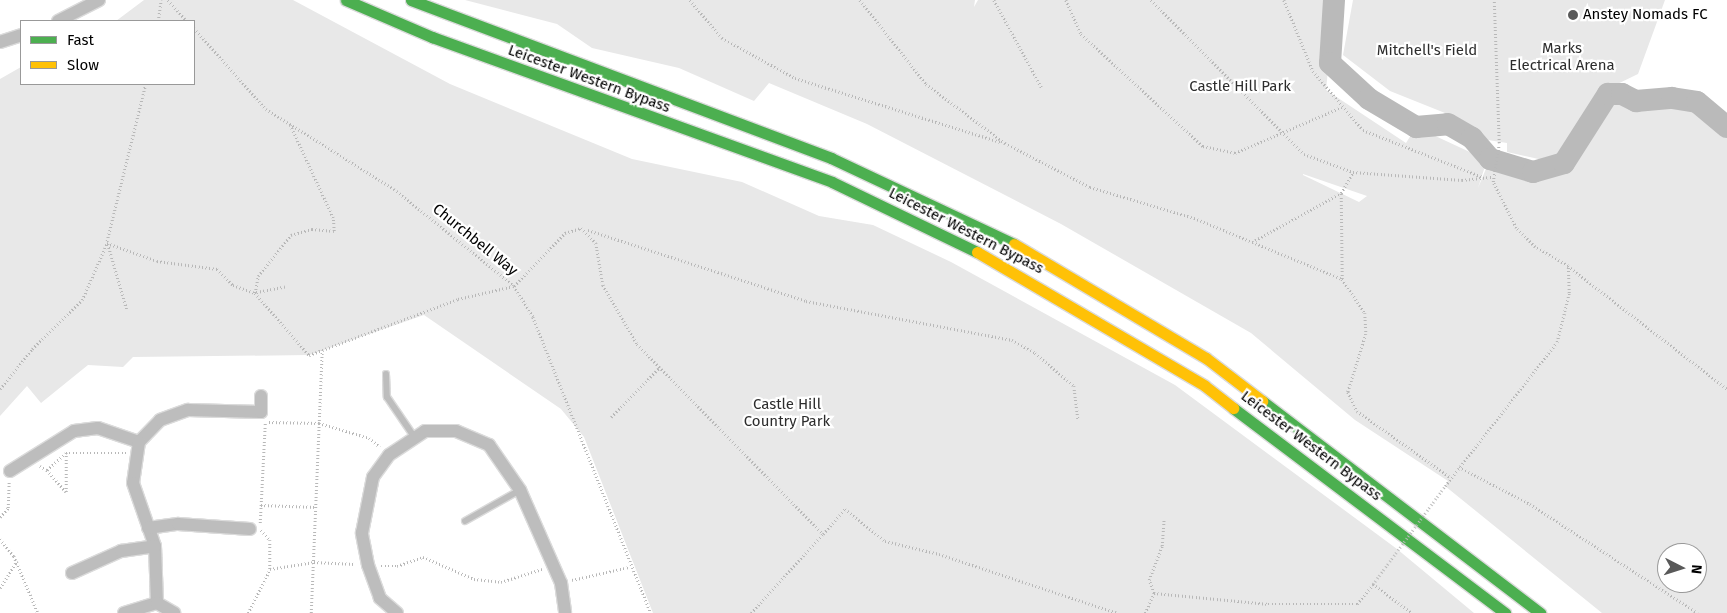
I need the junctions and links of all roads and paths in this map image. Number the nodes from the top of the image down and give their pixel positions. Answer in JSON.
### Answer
{"nodes":[{"id":1,"x":99,"y":0,"type":"edge"},
{"id":2,"x":161,"y":0,"type":"edge"},
{"id":3,"x":168,"y":0,"type":"edge"},
{"id":4,"x":346,"y":0,"type":"edge"},
{"id":5,"x":411,"y":0,"type":"edge"},
{"id":6,"x":690,"y":0,"type":"edge"},
{"id":7,"x":860,"y":0,"type":"edge"},
{"id":8,"x":994,"y":0,"type":"edge"},
{"id":9,"x":1066,"y":0,"type":"edge"},
{"id":10,"x":1151,"y":0,"type":"edge"},
{"id":11,"x":1284,"y":0,"type":"edge"},
{"id":12,"x":1494,"y":0,"type":"edge"},
{"id":13,"x":60,"y":20,"type":"edge"},
{"id":14,"x":158,"y":20,"type":"edge"},
{"id":15,"x":186,"y":20,"type":"edge"},
{"id":16,"x":195,"y":29,"type":"edge"},
{"id":17,"x":20,"y":35,"type":"edge"},
{"id":18,"x":0,"y":42,"type":"edge"},
{"id":19,"x":146,"y":85,"type":"edge"},
{"id":20,"x":1042,"y":88,"type":"dead end"},
{"id":21,"x":1342,"y":107,"type":"junction"},
{"id":22,"x":290,"y":124,"type":"junction"},
{"id":23,"x":1285,"y":134,"type":"junction"},
{"id":24,"x":1005,"y":143,"type":"junction"},
{"id":25,"x":1353,"y":172,"type":"junction"},
{"id":26,"x":1493,"y":175,"type":"junction"},
{"id":27,"x":1486,"y":178,"type":"junction"},
{"id":28,"x":1341,"y":194,"type":"junction"},
{"id":29,"x":586,"y":230,"type":"junction"},
{"id":30,"x":1252,"y":242,"type":"junction"},
{"id":31,"x":107,"y":243,"type":"junction"},
{"id":32,"x":1568,"y":266,"type":"junction"},
{"id":33,"x":1342,"y":279,"type":"junction"},
{"id":34,"x":514,"y":286,"type":"junction"},
{"id":35,"x":285,"y":287,"type":"dead end"},
{"id":36,"x":255,"y":293,"type":"junction"},
{"id":37,"x":127,"y":310,"type":"dead end"},
{"id":38,"x":322,"y":350,"type":"junction"},
{"id":39,"x":660,"y":367,"type":"junction"},
{"id":40,"x":386,"y":374,"type":"dead end"},
{"id":41,"x":1727,"y":389,"type":"edge"},
{"id":42,"x":0,"y":390,"type":"edge"},
{"id":43,"x":261,"y":396,"type":"dead end"},
{"id":44,"x":263,"y":417,"type":"junction"},
{"id":45,"x":611,"y":417,"type":"dead end"},
{"id":46,"x":1078,"y":420,"type":"dead end"},
{"id":47,"x":319,"y":423,"type":"junction"},
{"id":48,"x":415,"y":438,"type":"junction"},
{"id":49,"x":137,"y":448,"type":"junction"},
{"id":50,"x":66,"y":453,"type":"junction"},
{"id":51,"x":389,"y":455,"type":"junction"},
{"id":52,"x":29,"y":458,"type":"junction"},
{"id":53,"x":1459,"y":466,"type":"junction"},
{"id":54,"x":47,"y":470,"type":"junction"},
{"id":55,"x":10,"y":471,"type":"joint"},
{"id":56,"x":1451,"y":478,"type":"junction"},
{"id":57,"x":520,"y":490,"type":"junction"},
{"id":58,"x":261,"y":505,"type":"junction"},
{"id":59,"x":317,"y":507,"type":"junction"},
{"id":60,"x":0,"y":517,"type":"edge"},
{"id":61,"x":1164,"y":520,"type":"dead end"},
{"id":62,"x":466,"y":521,"type":"dead end"},
{"id":63,"x":148,"y":528,"type":"junction"},
{"id":64,"x":250,"y":529,"type":"dead end"},
{"id":65,"x":823,"y":534,"type":"junction"},
{"id":66,"x":0,"y":540,"type":"edge"},
{"id":67,"x":155,"y":546,"type":"junction"},
{"id":68,"x":17,"y":561,"type":"junction"},
{"id":69,"x":314,"y":562,"type":"junction"},
{"id":70,"x":368,"y":565,"type":"junction"},
{"id":71,"x":554,"y":566,"type":"junction"},
{"id":72,"x":629,"y":567,"type":"junction"},
{"id":73,"x":270,"y":569,"type":"junction"},
{"id":74,"x":72,"y":573,"type":"dead end"},
{"id":75,"x":561,"y":583,"type":"junction"},
{"id":76,"x":1373,"y":584,"type":"junction"},
{"id":77,"x":0,"y":588,"type":"edge"},
{"id":78,"x":1154,"y":593,"type":"junction"},
{"id":79,"x":158,"y":603,"type":"junction"},
{"id":80,"x":38,"y":613,"type":"edge"},
{"id":81,"x":124,"y":613,"type":"edge"},
{"id":82,"x":174,"y":613,"type":"edge"},
{"id":83,"x":248,"y":613,"type":"edge"},
{"id":84,"x":311,"y":613,"type":"edge"},
{"id":85,"x":397,"y":613,"type":"edge"},
{"id":86,"x":565,"y":613,"type":"edge"},
{"id":87,"x":651,"y":613,"type":"edge"},
{"id":88,"x":750,"y":613,"type":"edge"},
{"id":89,"x":1117,"y":613,"type":"edge"},
{"id":90,"x":1144,"y":613,"type":"edge"},
{"id":91,"x":1412,"y":613,"type":"edge"},
{"id":92,"x":1505,"y":613,"type":"edge"},
{"id":93,"x":1540,"y":613,"type":"edge"},
{"id":94,"x":1698,"y":613,"type":"edge"}],
"edges":[{"from":1,"to":13,"type":"street"},
{"from":2,"to":14,"type":"path"},
{"from":3,"to":15,"type":"path"},
{"from":4,"to":92,"type":"highway","name":"Leicester Western Bypass"},
{"from":5,"to":93,"type":"highway","name":"Leicester Western Bypass"},
{"from":6,"to":24,"type":"path"},
{"from":7,"to":24,"type":"path"},
{"from":8,"to":20,"type":"path"},
{"from":9,"to":23,"type":"path"},
{"from":10,"to":23,"type":"path"},
{"from":11,"to":21,"type":"path"},
{"from":12,"to":26,"type":"path"},
{"from":16,"to":22,"type":"path","name":"Churchbell Way"},
{"from":17,"to":18,"type":"street"},
{"from":19,"to":31,"type":"path"},
{"from":21,"to":23,"type":"path"},
{"from":21,"to":27,"type":"path"},
{"from":22,"to":34,"type":"path","name":"Churchbell Way"},
{"from":22,"to":36,"type":"path"},
{"from":23,"to":25,"type":"path"},
{"from":24,"to":30,"type":"path"},
{"from":25,"to":27,"type":"path"},
{"from":25,"to":28,"type":"path"},
{"from":26,"to":27,"type":"path"},
{"from":26,"to":32,"type":"path"},
{"from":28,"to":30,"type":"path"},
{"from":28,"to":33,"type":"path"},
{"from":29,"to":34,"type":"path"},
{"from":29,"to":39,"type":"path"},
{"from":29,"to":46,"type":"path"},
{"from":30,"to":33,"type":"path"},
{"from":31,"to":36,"type":"path"},
{"from":31,"to":37,"type":"path"},
{"from":31,"to":42,"type":"path"},
{"from":32,"to":41,"type":"path"},
{"from":32,"to":53,"type":"path"},
{"from":33,"to":56,"type":"path"},
{"from":34,"to":38,"type":"path"},
{"from":34,"to":72,"type":"path","name":"Churchbell Way"},
{"from":35,"to":36,"type":"path"},
{"from":36,"to":38,"type":"path"},
{"from":38,"to":47,"type":"path"},
{"from":39,"to":45,"type":"path"},
{"from":39,"to":65,"type":"path"},
{"from":40,"to":48,"type":"lane"},
{"from":43,"to":44,"type":"street"},
{"from":44,"to":47,"type":"path"},
{"from":44,"to":49,"type":"street"},
{"from":44,"to":58,"type":"path"},
{"from":47,"to":51,"type":"path"},
{"from":47,"to":59,"type":"path"},
{"from":48,"to":51,"type":"street"},
{"from":48,"to":57,"type":"street"},
{"from":49,"to":50,"type":"path"},
{"from":49,"to":52,"type":"street"},
{"from":49,"to":63,"type":"street"},
{"from":50,"to":54,"type":"path"},
{"from":50,"to":54,"type":"path"},
{"from":51,"to":70,"type":"street"},
{"from":52,"to":54,"type":"path"},
{"from":52,"to":55,"type":"street"},
{"from":53,"to":56,"type":"path"},
{"from":53,"to":94,"type":"path"},
{"from":55,"to":60,"type":"path"},
{"from":56,"to":76,"type":"path","bridge":true},
{"from":57,"to":62,"type":"lane"},
{"from":57,"to":71,"type":"street"},
{"from":58,"to":59,"type":"path"},
{"from":58,"to":73,"type":"path"},
{"from":59,"to":69,"type":"path"},
{"from":61,"to":78,"type":"path"},
{"from":63,"to":64,"type":"street"},
{"from":63,"to":67,"type":"street"},
{"from":65,"to":88,"type":"path"},
{"from":65,"to":89,"type":"path"},
{"from":66,"to":68,"type":"path"},
{"from":67,"to":74,"type":"street"},
{"from":67,"to":79,"type":"street"},
{"from":68,"to":77,"type":"path"},
{"from":68,"to":80,"type":"path"},
{"from":69,"to":70,"type":"path"},
{"from":69,"to":73,"type":"path"},
{"from":69,"to":84,"type":"path"},
{"from":70,"to":71,"type":"path"},
{"from":70,"to":85,"type":"street"},
{"from":71,"to":75,"type":"street"},
{"from":72,"to":75,"type":"path"},
{"from":72,"to":87,"type":"path","name":"Churchbell Way"},
{"from":73,"to":83,"type":"path"},
{"from":75,"to":86,"type":"street"},
{"from":76,"to":78,"type":"path"},
{"from":76,"to":91,"type":"path"},
{"from":78,"to":90,"type":"path"},
{"from":79,"to":81,"type":"street"},
{"from":79,"to":82,"type":"street"}]}
